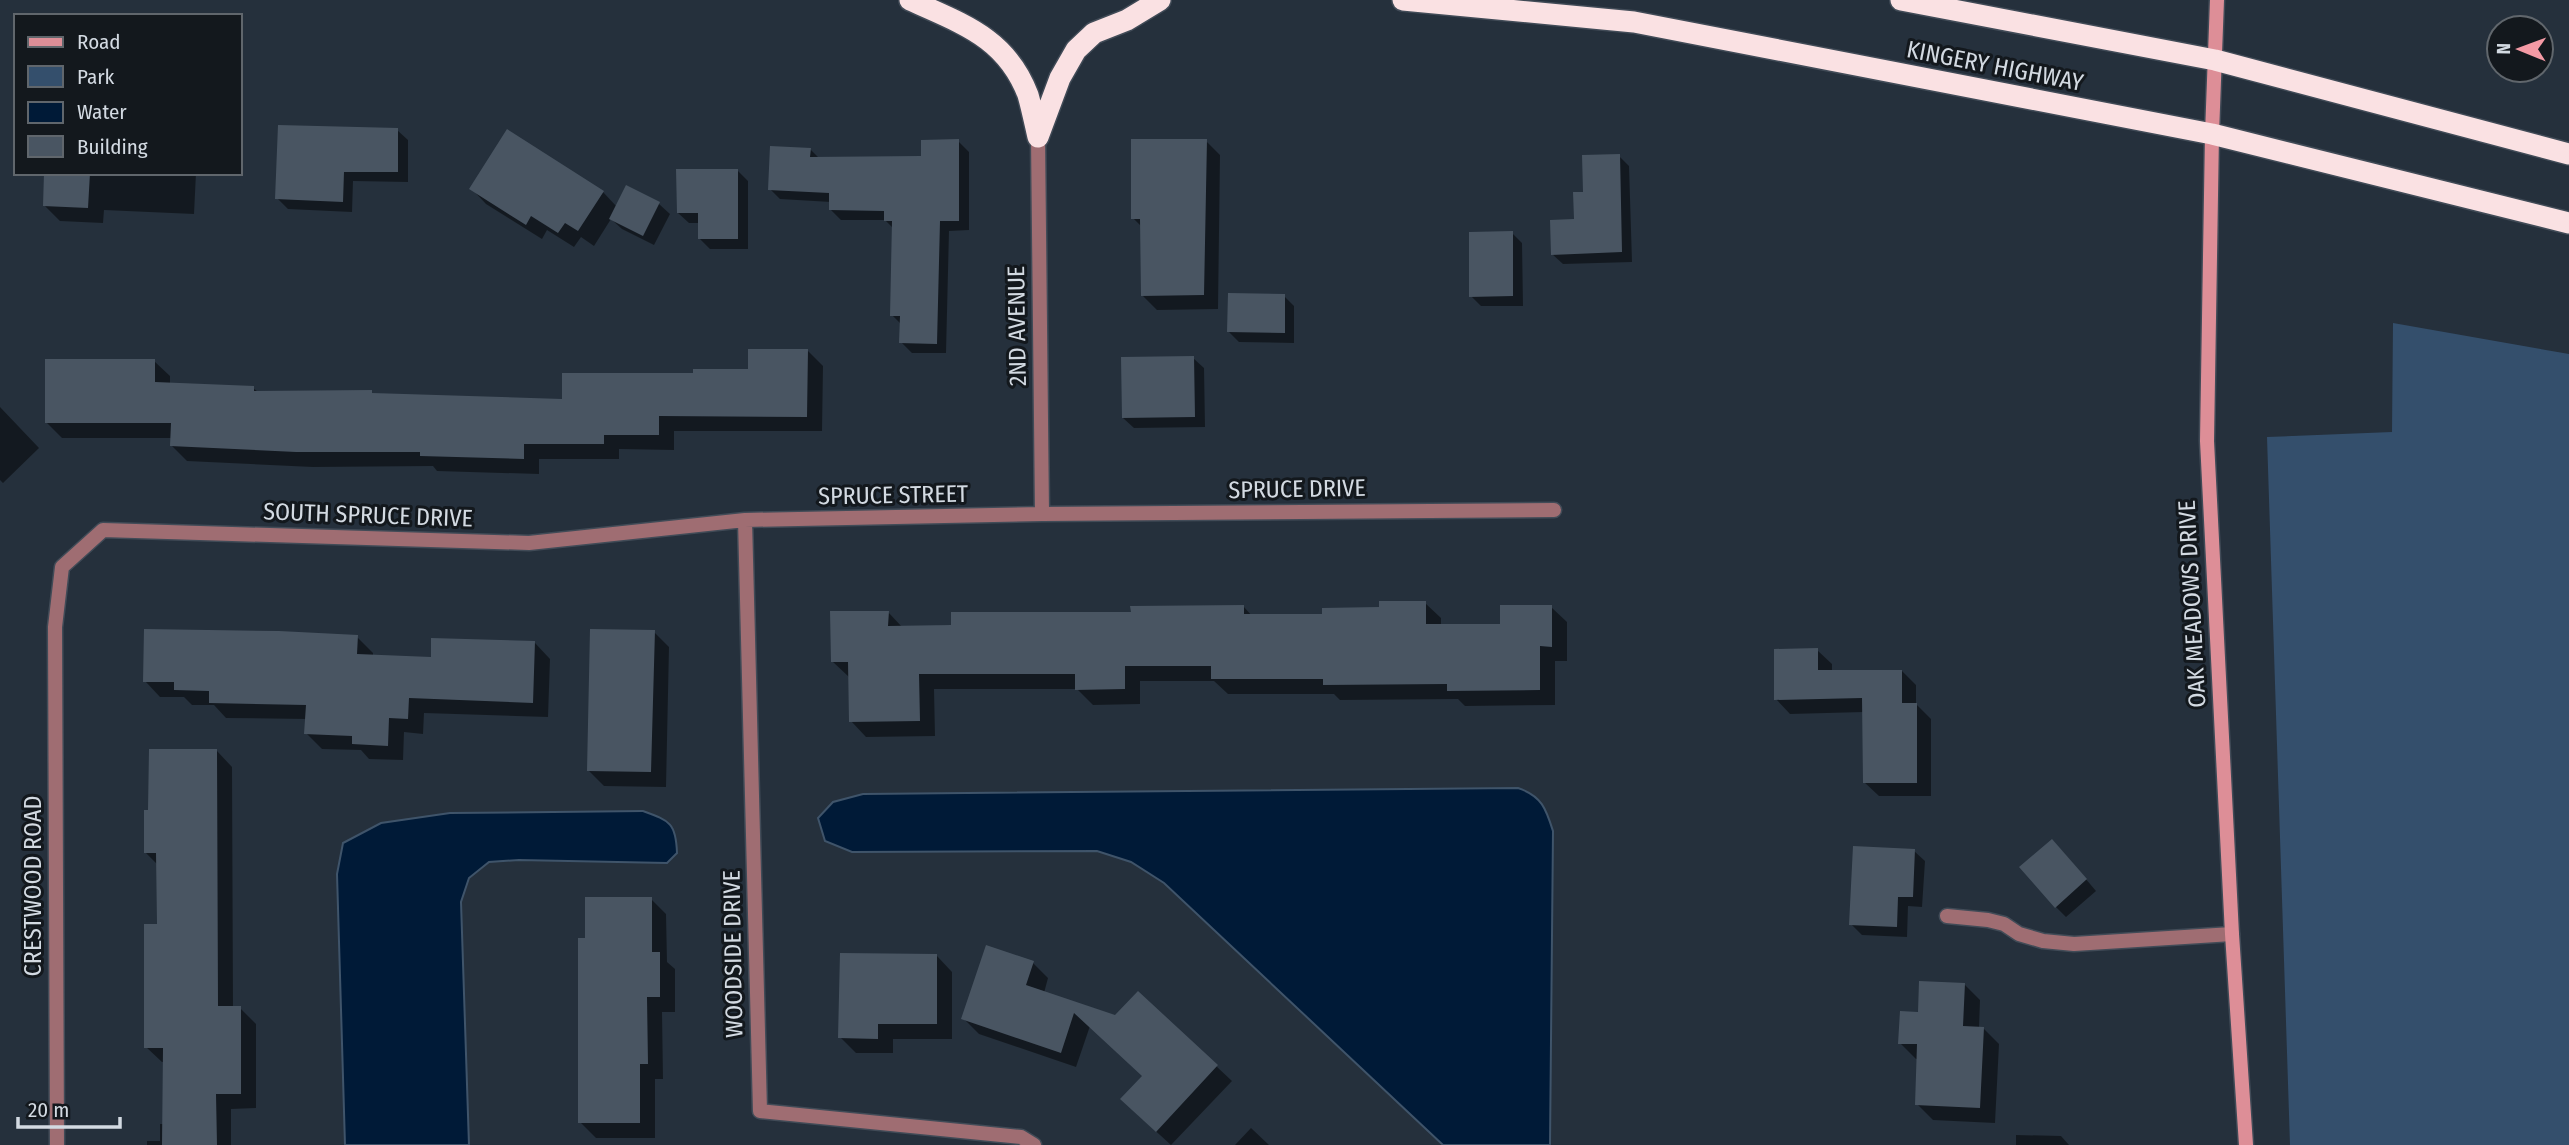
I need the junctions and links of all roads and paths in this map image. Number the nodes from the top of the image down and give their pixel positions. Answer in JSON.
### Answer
{"nodes":[{"id":1,"x":910,"y":0,"type":"edge"},
{"id":2,"x":1160,"y":0,"type":"edge"},
{"id":3,"x":1403,"y":0,"type":"edge"},
{"id":4,"x":1901,"y":0,"type":"edge"},
{"id":5,"x":2217,"y":0,"type":"edge"},
{"id":6,"x":2215,"y":60,"type":"junction"},
{"id":7,"x":2212,"y":134,"type":"junction"},
{"id":8,"x":1038,"y":137,"type":"junction"},
{"id":9,"x":2569,"y":154,"type":"edge"},
{"id":10,"x":2569,"y":223,"type":"edge"},
{"id":11,"x":1554,"y":510,"type":"dead end"},
{"id":12,"x":1042,"y":514,"type":"junction"},
{"id":13,"x":745,"y":520,"type":"junction"},
{"id":14,"x":55,"y":627,"type":"joint"},
{"id":15,"x":1947,"y":916,"type":"dead end"},
{"id":16,"x":2232,"y":934,"type":"junction"},
{"id":17,"x":57,"y":1145,"type":"edge"},
{"id":18,"x":1034,"y":1145,"type":"edge"},
{"id":19,"x":2246,"y":1145,"type":"edge"}],
"edges":[{"from":1,"to":8,"type":"highway"},
{"from":2,"to":8,"type":"highway"},
{"from":3,"to":7,"type":"highway","name":"KINGERY HIGHWAY"},
{"from":4,"to":6,"type":"highway","name":"KINGERY HIGHWAY"},
{"from":5,"to":6,"type":"street","name":"OAK MEADOWS DRIVE"},
{"from":6,"to":7,"type":"street","name":"OAK MEADOWS DRIVE"},
{"from":6,"to":9,"type":"highway","name":"KINGERY HIGHWAY"},
{"from":7,"to":10,"type":"highway","name":"KINGERY HIGHWAY"},
{"from":7,"to":16,"type":"street","name":"OAK MEADOWS DRIVE"},
{"from":8,"to":12,"type":"street","name":"2ND AVENUE"},
{"from":11,"to":12,"type":"street","name":"SPRUCE DRIVE"},
{"from":12,"to":13,"type":"street","name":"SPRUCE STREET"},
{"from":13,"to":14,"type":"street","name":"SOUTH SPRUCE DRIVE"},
{"from":13,"to":18,"type":"street","name":"WOODSIDE DRIVE"},
{"from":14,"to":17,"type":"street","name":"CRESTWOOD ROAD"},
{"from":15,"to":16,"type":"street"},
{"from":16,"to":19,"type":"street","name":"OAK MEADOWS DRIVE"}]}
